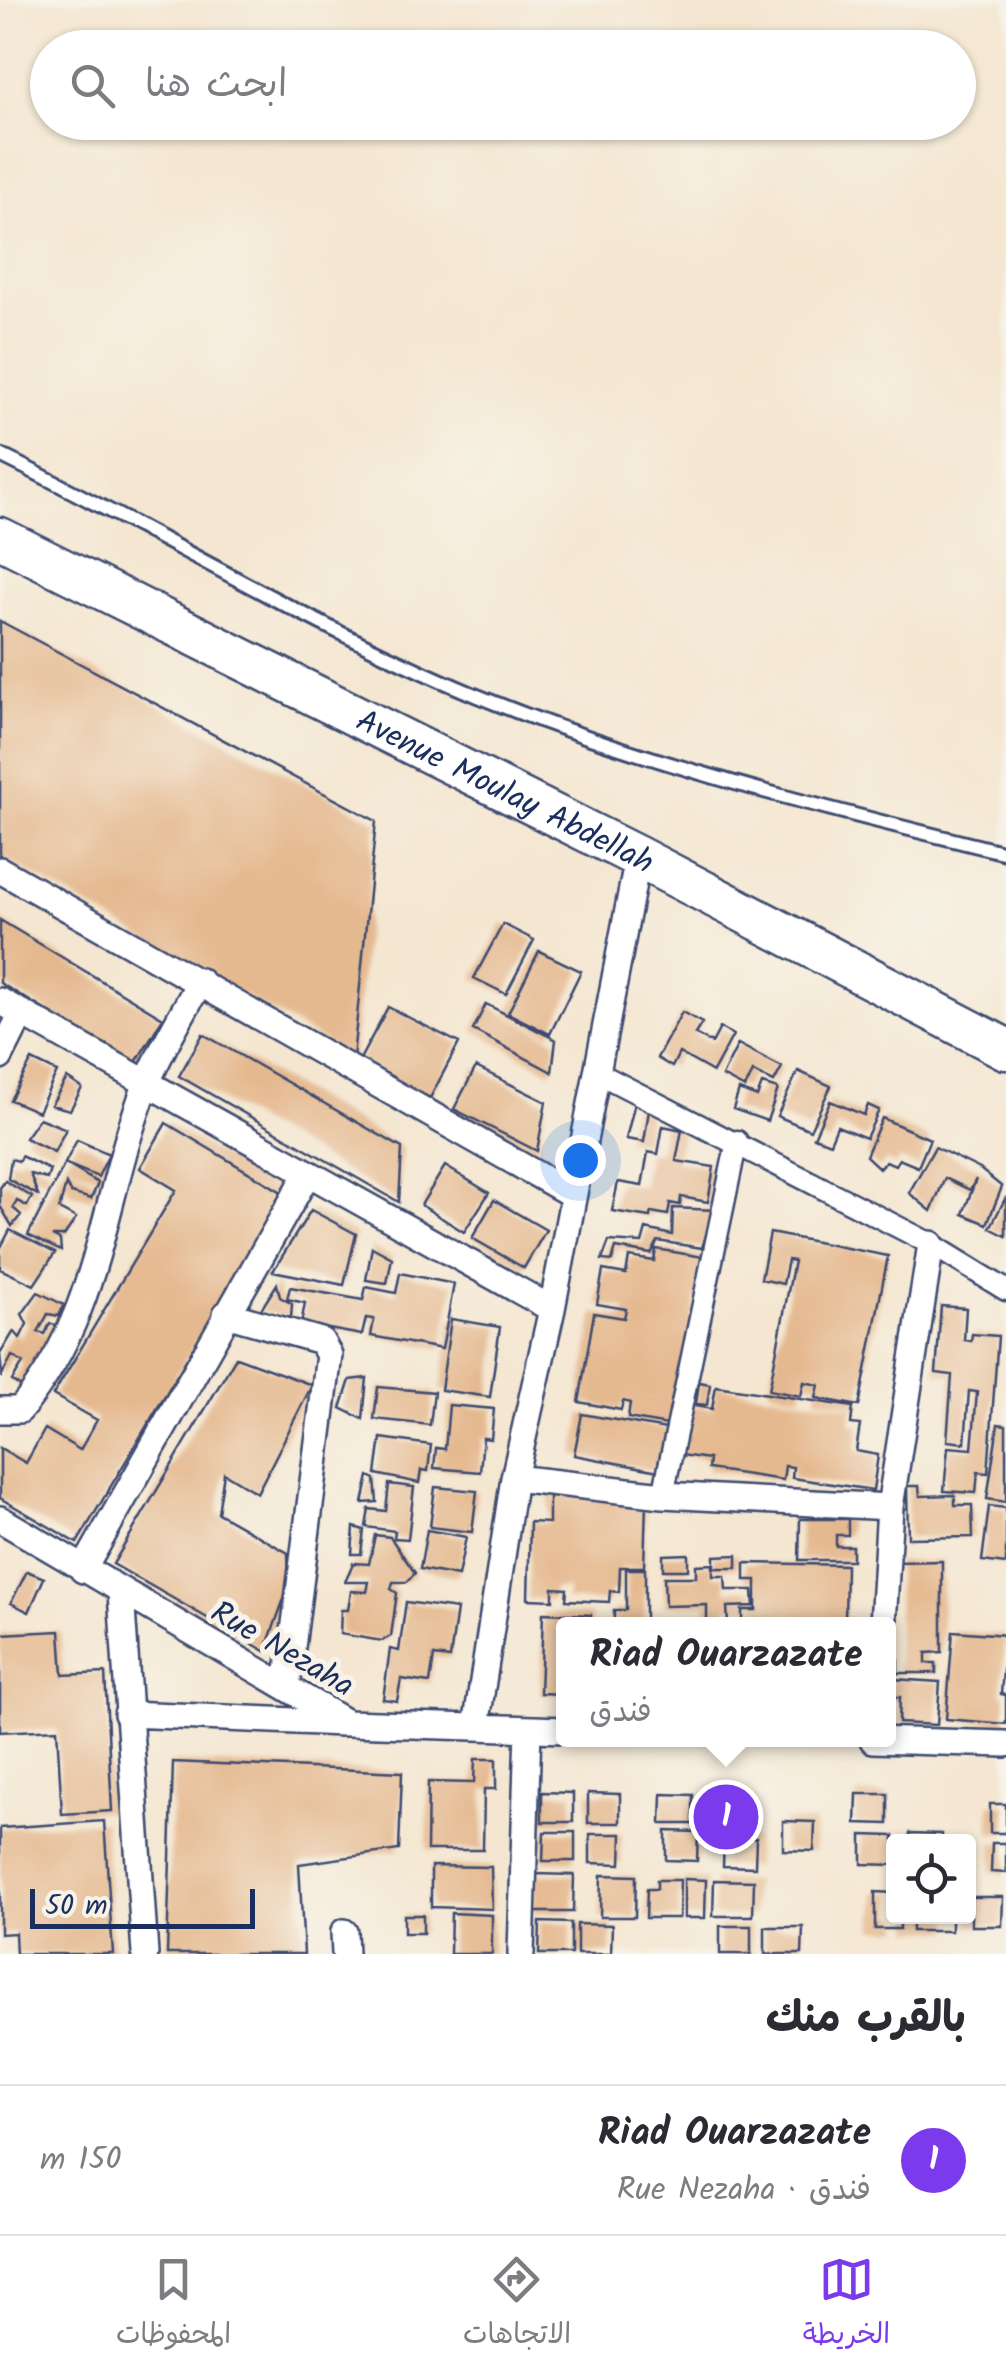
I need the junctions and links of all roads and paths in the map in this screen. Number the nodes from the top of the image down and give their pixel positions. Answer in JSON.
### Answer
{"nodes":[{"id":1,"x":0,"y":455,"type":"edge"},
{"id":2,"x":0,"y":538,"type":"edge"},
{"id":3,"x":1006,"y":853,"type":"edge"},
{"id":4,"x":638,"y":857,"type":"junction"},
{"id":5,"x":0,"y":870,"type":"edge"},
{"id":6,"x":200,"y":981,"type":"junction"},
{"id":7,"x":11,"y":1007,"type":"edge"},
{"id":8,"x":1006,"y":1049,"type":"edge"},
{"id":9,"x":0,"y":1058,"type":"edge"},
{"id":10,"x":596,"y":1072,"type":"junction"},
{"id":11,"x":147,"y":1083,"type":"junction"},
{"id":12,"x":737,"y":1141,"type":"junction"},
{"id":13,"x":308,"y":1173,"type":"junction"},
{"id":14,"x":574,"y":1194,"type":"junction"},
{"id":15,"x":931,"y":1244,"type":"junction"},
{"id":16,"x":1006,"y":1290,"type":"edge"},
{"id":17,"x":552,"y":1309,"type":"junction"},
{"id":18,"x":226,"y":1314,"type":"junction"},
{"id":19,"x":0,"y":1410,"type":"edge"},
{"id":20,"x":514,"y":1478,"type":"junction"},
{"id":21,"x":664,"y":1496,"type":"junction"},
{"id":22,"x":890,"y":1507,"type":"junction"},
{"id":23,"x":0,"y":1519,"type":"edge"},
{"id":24,"x":82,"y":1570,"type":"junction"},
{"id":25,"x":121,"y":1594,"type":"junction"},
{"id":26,"x":884,"y":1617,"type":"edge"},
{"id":27,"x":287,"y":1687,"type":"junction"},
{"id":28,"x":127,"y":1714,"type":"junction"},
{"id":29,"x":347,"y":1723,"type":"junction"},
{"id":30,"x":476,"y":1727,"type":"junction"},
{"id":31,"x":528,"y":1729,"type":"junction"},
{"id":32,"x":556,"y":1730,"type":"edge"},
{"id":33,"x":896,"y":1741,"type":"edge"},
{"id":34,"x":1006,"y":1744,"type":"edge"},
{"id":35,"x":144,"y":1954,"type":"edge"},
{"id":36,"x":521,"y":1954,"type":"edge"}],
"edges":[{"from":1,"to":3,"type":"lane"},
{"from":2,"to":4,"type":"main road","name":"Avenue Moulay Abdellah"},
{"from":4,"to":8,"type":"main road","name":"Avenue Moulay Abdellah"},
{"from":4,"to":10,"type":"street"},
{"from":5,"to":6,"type":"street"},
{"from":6,"to":11,"type":"street"},
{"from":6,"to":14,"type":"street"},
{"from":7,"to":9,"type":"street"},
{"from":7,"to":11,"type":"street"},
{"from":10,"to":12,"type":"street"},
{"from":10,"to":14,"type":"street"},
{"from":11,"to":13,"type":"street"},
{"from":11,"to":19,"type":"street"},
{"from":12,"to":15,"type":"street"},
{"from":12,"to":21,"type":"street"},
{"from":13,"to":17,"type":"street"},
{"from":13,"to":18,"type":"street"},
{"from":14,"to":17,"type":"street"},
{"from":15,"to":16,"type":"street"},
{"from":15,"to":22,"type":"street"},
{"from":17,"to":20,"type":"street"},
{"from":18,"to":24,"type":"street"},
{"from":18,"to":27,"type":"street"},
{"from":20,"to":21,"type":"street"},
{"from":20,"to":30,"type":"street"},
{"from":21,"to":22,"type":"street"},
{"from":22,"to":26,"type":"street"},
{"from":23,"to":24,"type":"street","name":"Rue Nezaha"},
{"from":24,"to":25,"type":"street","name":"Rue Nezaha"},
{"from":25,"to":27,"type":"street","name":"Rue Nezaha"},
{"from":25,"to":28,"type":"street"},
{"from":27,"to":29,"type":"street","name":"Rue Nezaha"},
{"from":28,"to":29,"type":"street"},
{"from":28,"to":35,"type":"street"},
{"from":29,"to":30,"type":"street","name":"Rue Nezaha"},
{"from":30,"to":31,"type":"street","name":"Rue Nezaha"},
{"from":31,"to":32,"type":"street","name":"Rue Nezaha"},
{"from":31,"to":36,"type":"street"},
{"from":33,"to":34,"type":"street"}]}
